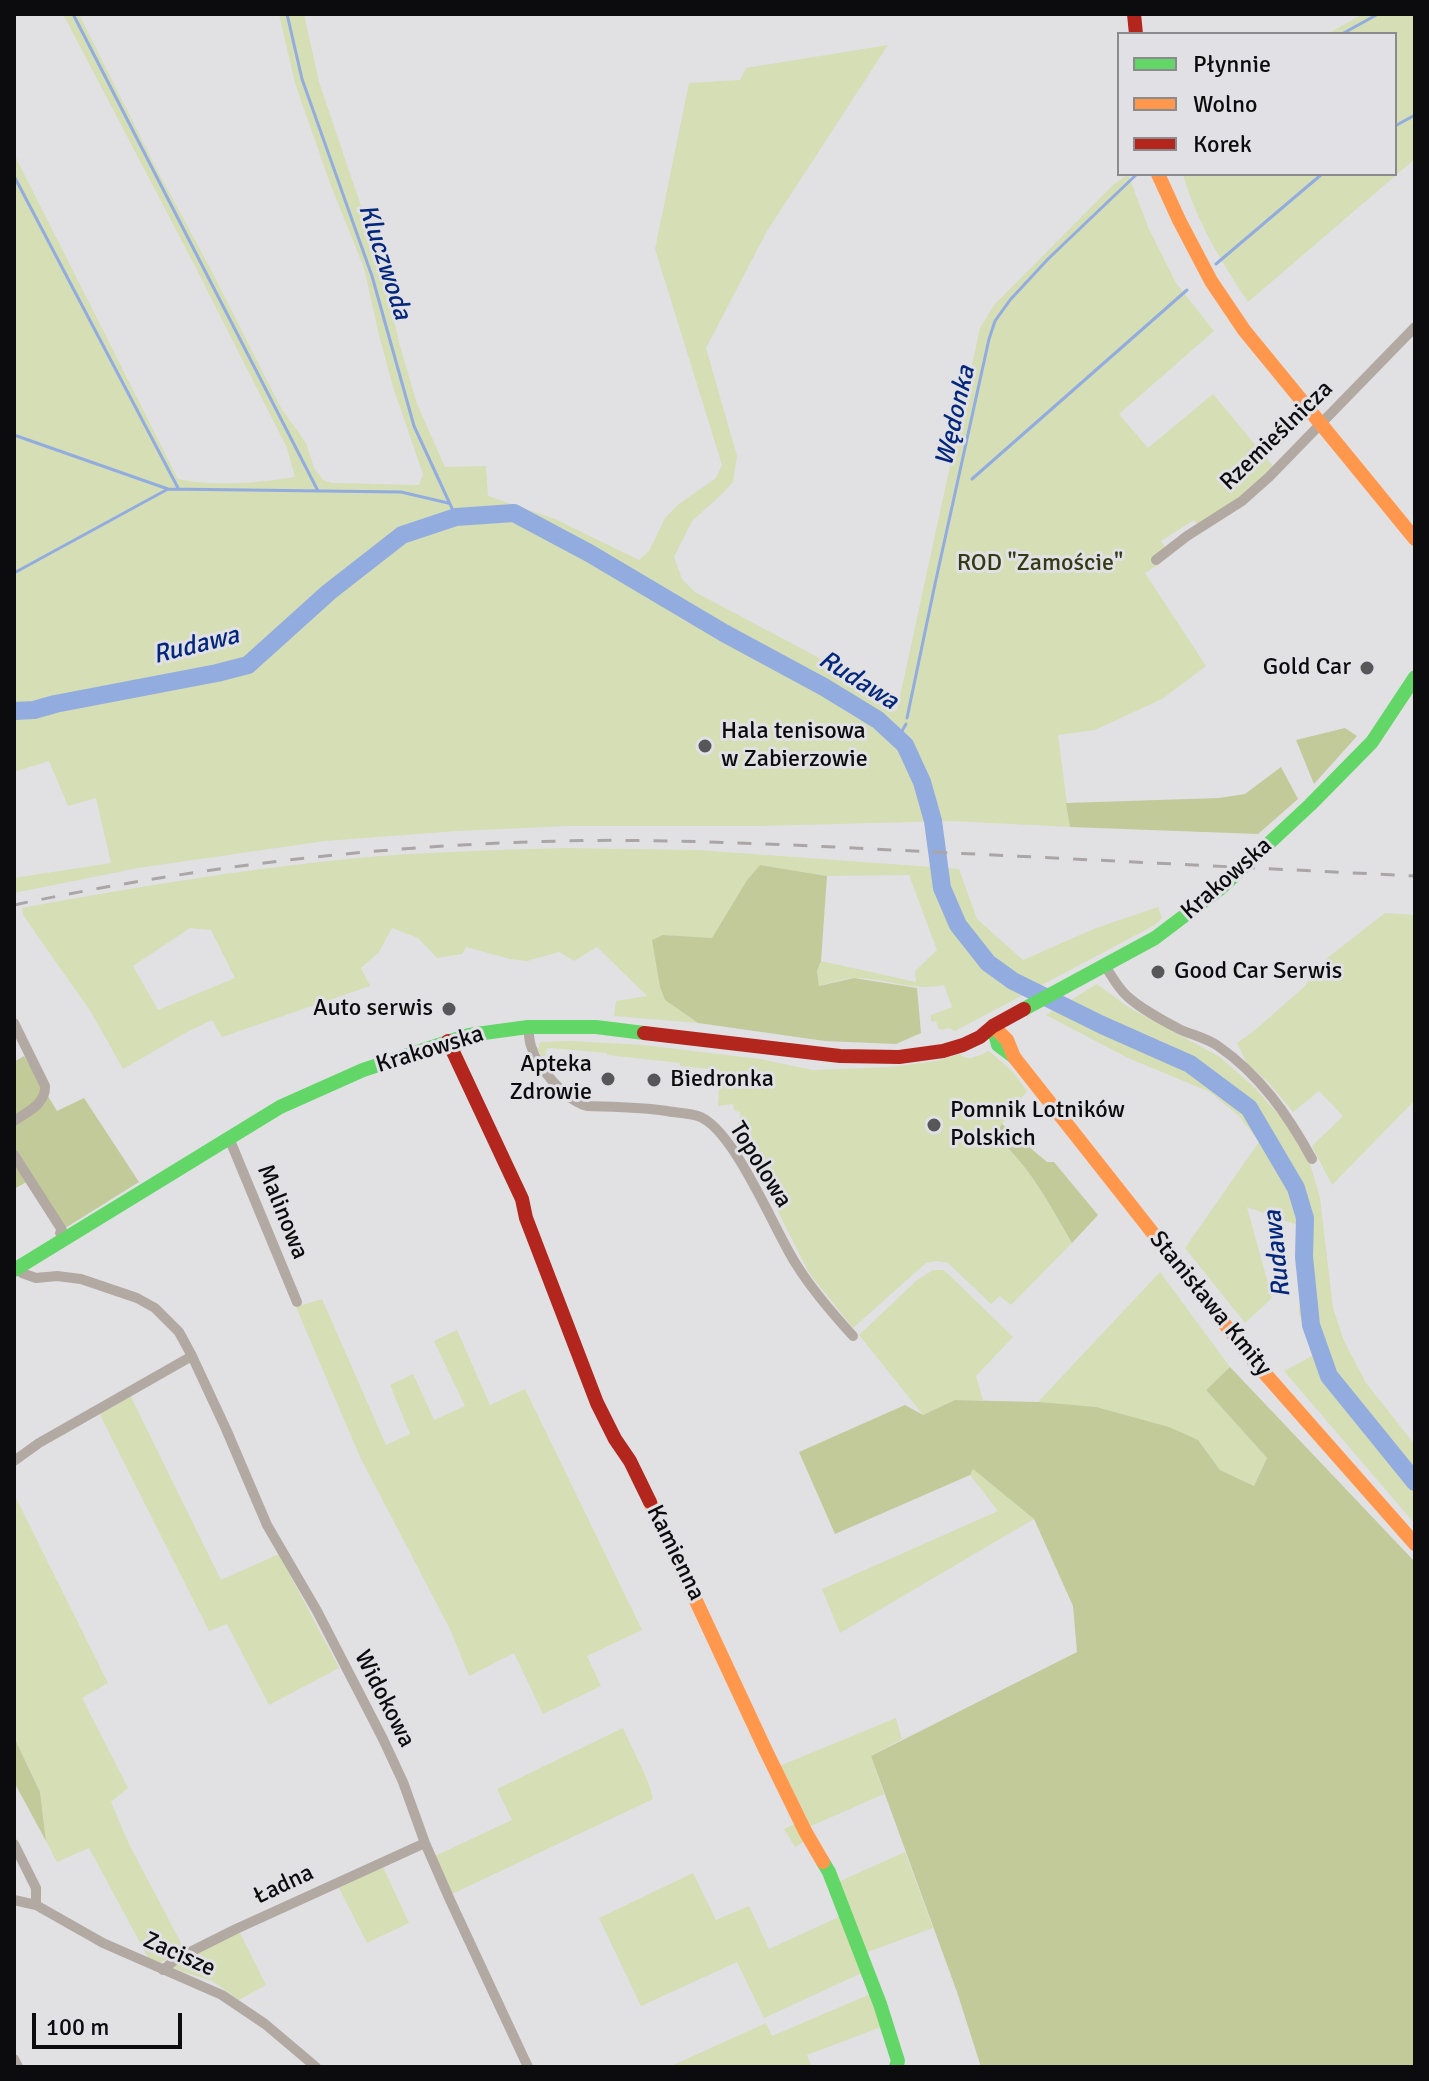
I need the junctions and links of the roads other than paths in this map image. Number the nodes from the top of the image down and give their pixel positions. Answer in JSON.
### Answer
{"nodes":[{"id":1,"x":1159,"y":176,"type":"edge"},
{"id":2,"x":1415,"y":327,"type":"edge"},
{"id":3,"x":1320,"y":424,"type":"junction"},
{"id":4,"x":1415,"y":539,"type":"edge"},
{"id":5,"x":1156,"y":560,"type":"dead end"},
{"id":6,"x":1415,"y":677,"type":"edge"},
{"id":7,"x":1105,"y":966,"type":"junction"},
{"id":8,"x":14,"y":1023,"type":"edge"},
{"id":9,"x":993,"y":1026,"type":"junction"},
{"id":10,"x":528,"y":1027,"type":"junction"},
{"id":11,"x":448,"y":1041,"type":"junction"},
{"id":12,"x":14,"y":1121,"type":"edge"},
{"id":13,"x":229,"y":1138,"type":"junction"},
{"id":14,"x":14,"y":1155,"type":"edge"},
{"id":15,"x":1312,"y":1159,"type":"dead end"},
{"id":16,"x":64,"y":1239,"type":"junction"},
{"id":17,"x":16,"y":1269,"type":"edge"},
{"id":18,"x":297,"y":1302,"type":"dead end"},
{"id":19,"x":853,"y":1336,"type":"dead end"},
{"id":20,"x":192,"y":1356,"type":"junction"},
{"id":21,"x":14,"y":1461,"type":"edge"},
{"id":22,"x":1415,"y":1544,"type":"edge"},
{"id":23,"x":425,"y":1843,"type":"junction"},
{"id":24,"x":14,"y":1844,"type":"edge"},
{"id":25,"x":14,"y":1900,"type":"edge"},
{"id":26,"x":36,"y":1905,"type":"junction"},
{"id":27,"x":163,"y":1970,"type":"junction"},
{"id":28,"x":14,"y":2059,"type":"edge"},
{"id":29,"x":18,"y":2067,"type":"edge"},
{"id":30,"x":316,"y":2067,"type":"edge"},
{"id":31,"x":528,"y":2067,"type":"edge"},
{"id":32,"x":897,"y":2067,"type":"edge"}],
"edges":[{"from":1,"to":3,"type":"main road"},
{"from":2,"to":3,"type":"street","name":"Rzemieślnicza"},
{"from":3,"to":4,"type":"main road"},
{"from":3,"to":5,"type":"street","name":"Rzemieślnicza"},
{"from":6,"to":7,"type":"main road","name":"Krakowska"},
{"from":7,"to":9,"type":"main road","name":"Krakowska"},
{"from":7,"to":15,"type":"street"},
{"from":8,"to":12,"type":"street"},
{"from":9,"to":10,"type":"main road","name":"Krakowska"},
{"from":9,"to":22,"type":"main road","name":"Stanisława Kmity"},
{"from":10,"to":11,"type":"main road","name":"Krakowska"},
{"from":10,"to":19,"type":"street","name":"Topolowa"},
{"from":11,"to":13,"type":"main road","name":"Krakowska"},
{"from":11,"to":32,"type":"main road","name":"Kamienna"},
{"from":13,"to":16,"type":"main road","name":"Krakowska"},
{"from":13,"to":18,"type":"street","name":"Malinowa"},
{"from":14,"to":16,"type":"street"},
{"from":16,"to":17,"type":"main road","name":"Krakowska"},
{"from":17,"to":20,"type":"street","name":"Widokowa"},
{"from":20,"to":21,"type":"street"},
{"from":20,"to":23,"type":"street","name":"Widokowa"},
{"from":23,"to":27,"type":"street","name":"Ładna"},
{"from":23,"to":31,"type":"street","name":"Widokowa"},
{"from":24,"to":26,"type":"street"},
{"from":25,"to":26,"type":"street","name":"Zacisze"},
{"from":26,"to":27,"type":"street","name":"Zacisze"},
{"from":27,"to":30,"type":"street","name":"Zacisze"},
{"from":28,"to":29,"type":"street"}]}
